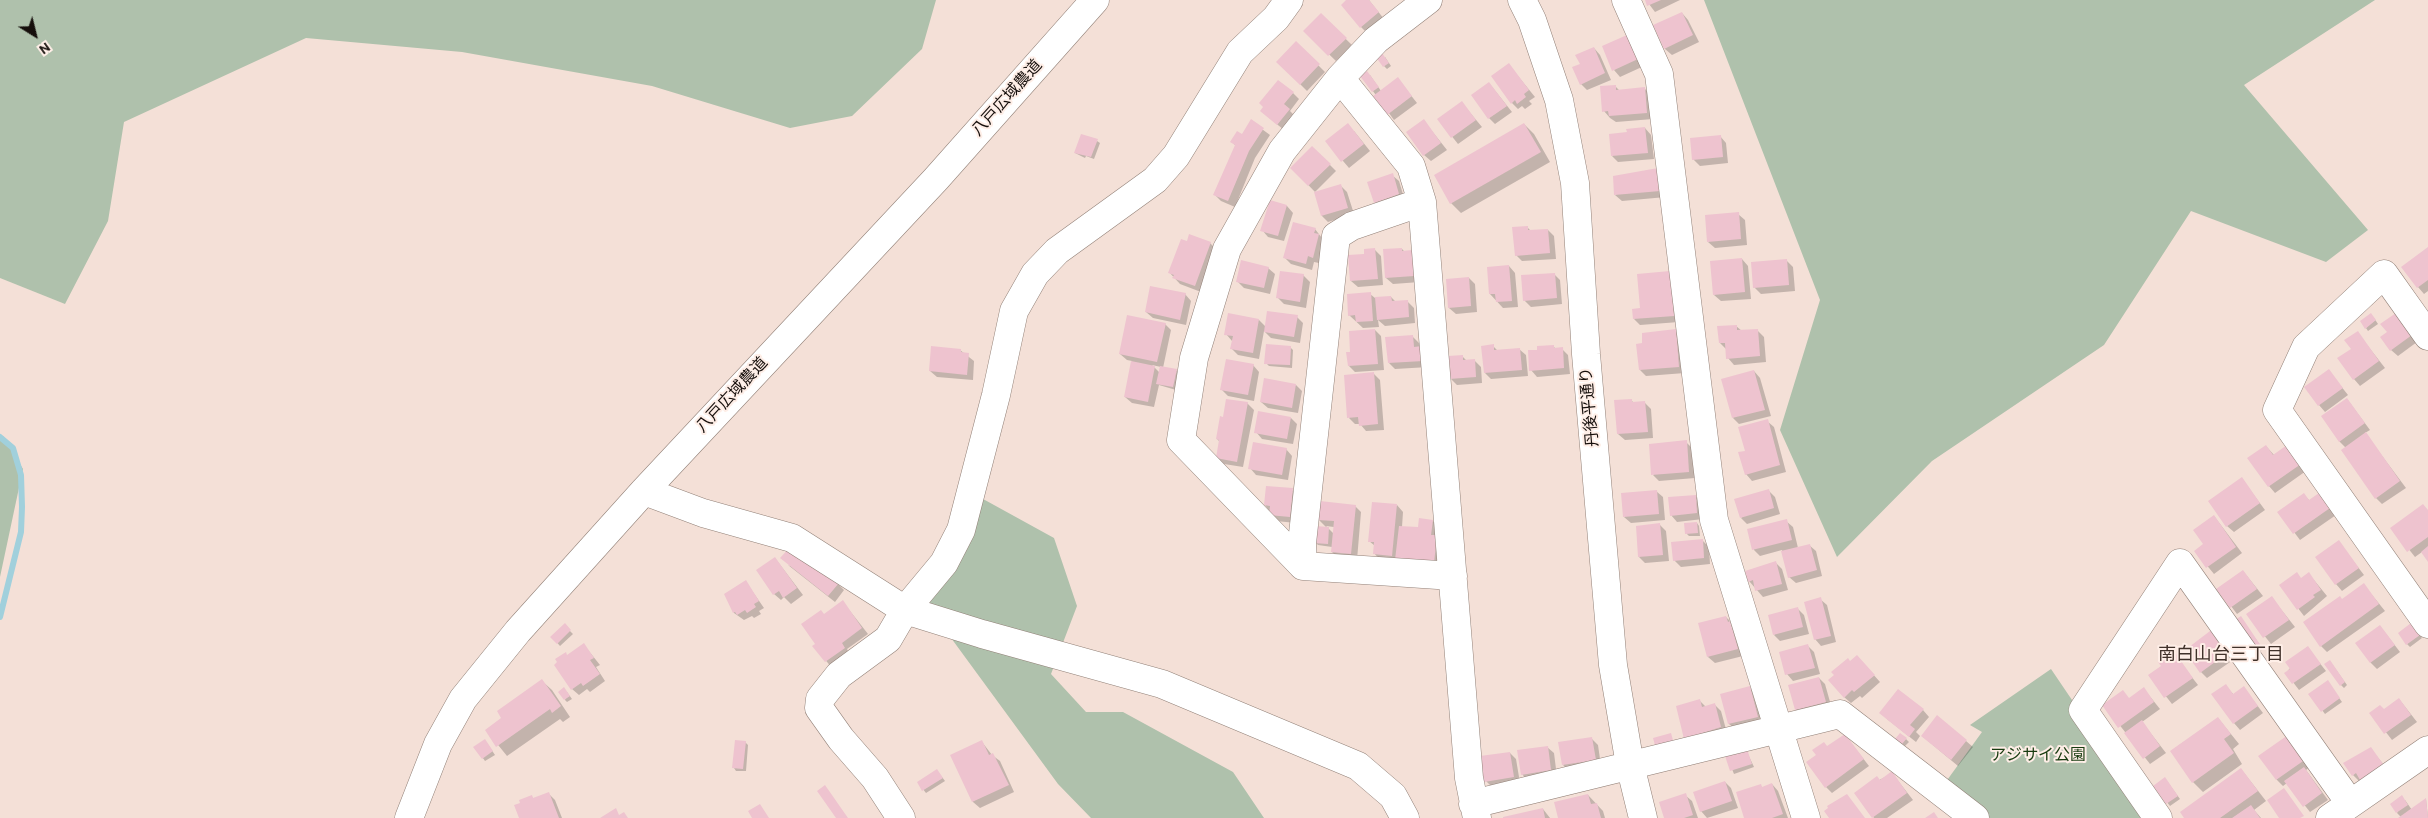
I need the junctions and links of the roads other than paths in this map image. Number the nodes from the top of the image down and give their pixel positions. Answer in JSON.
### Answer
{"nodes":[{"id":1,"x":1095,"y":0,"type":"edge"},
{"id":2,"x":1289,"y":0,"type":"edge"},
{"id":3,"x":1428,"y":0,"type":"edge"},
{"id":4,"x":1522,"y":0,"type":"edge"},
{"id":5,"x":1626,"y":0,"type":"edge"},
{"id":6,"x":1340,"y":78,"type":"junction"},
{"id":7,"x":1422,"y":202,"type":"junction"},
{"id":8,"x":2428,"y":336,"type":"edge"},
{"id":9,"x":644,"y":491,"type":"junction"},
{"id":10,"x":1303,"y":566,"type":"junction"},
{"id":11,"x":1452,"y":576,"type":"junction"},
{"id":12,"x":905,"y":610,"type":"junction"},
{"id":13,"x":2428,"y":624,"type":"edge"},
{"id":14,"x":1778,"y":729,"type":"junction"},
{"id":15,"x":2428,"y":750,"type":"edge"},
{"id":16,"x":1630,"y":765,"type":"junction"},
{"id":17,"x":2340,"y":810,"type":"edge"},
{"id":18,"x":1475,"y":811,"type":"edge"},
{"id":19,"x":409,"y":818,"type":"edge"},
{"id":20,"x":901,"y":818,"type":"edge"},
{"id":21,"x":1405,"y":818,"type":"edge"},
{"id":22,"x":1643,"y":818,"type":"edge"},
{"id":23,"x":1806,"y":818,"type":"edge"},
{"id":24,"x":1976,"y":818,"type":"edge"},
{"id":25,"x":2158,"y":818,"type":"edge"}],
"edges":[{"from":1,"to":9,"type":"street","name":"八戸広域農道"},
{"from":2,"to":12,"type":"street"},
{"from":3,"to":6,"type":"street"},
{"from":4,"to":16,"type":"street","name":"丹後平通り"},
{"from":5,"to":14,"type":"street"},
{"from":6,"to":7,"type":"street"},
{"from":6,"to":10,"type":"street"},
{"from":7,"to":10,"type":"street"},
{"from":7,"to":11,"type":"street"},
{"from":8,"to":13,"type":"street"},
{"from":9,"to":12,"type":"street"},
{"from":9,"to":19,"type":"street","name":"八戸広域農道"},
{"from":10,"to":11,"type":"street"},
{"from":11,"to":18,"type":"street"},
{"from":12,"to":20,"type":"street"},
{"from":12,"to":21,"type":"street"},
{"from":14,"to":16,"type":"street"},
{"from":14,"to":23,"type":"street"},
{"from":14,"to":24,"type":"street"},
{"from":15,"to":17,"type":"street"},
{"from":16,"to":18,"type":"street"},
{"from":16,"to":22,"type":"street","name":"丹後平通り"},
{"from":17,"to":25,"type":"street"}]}
